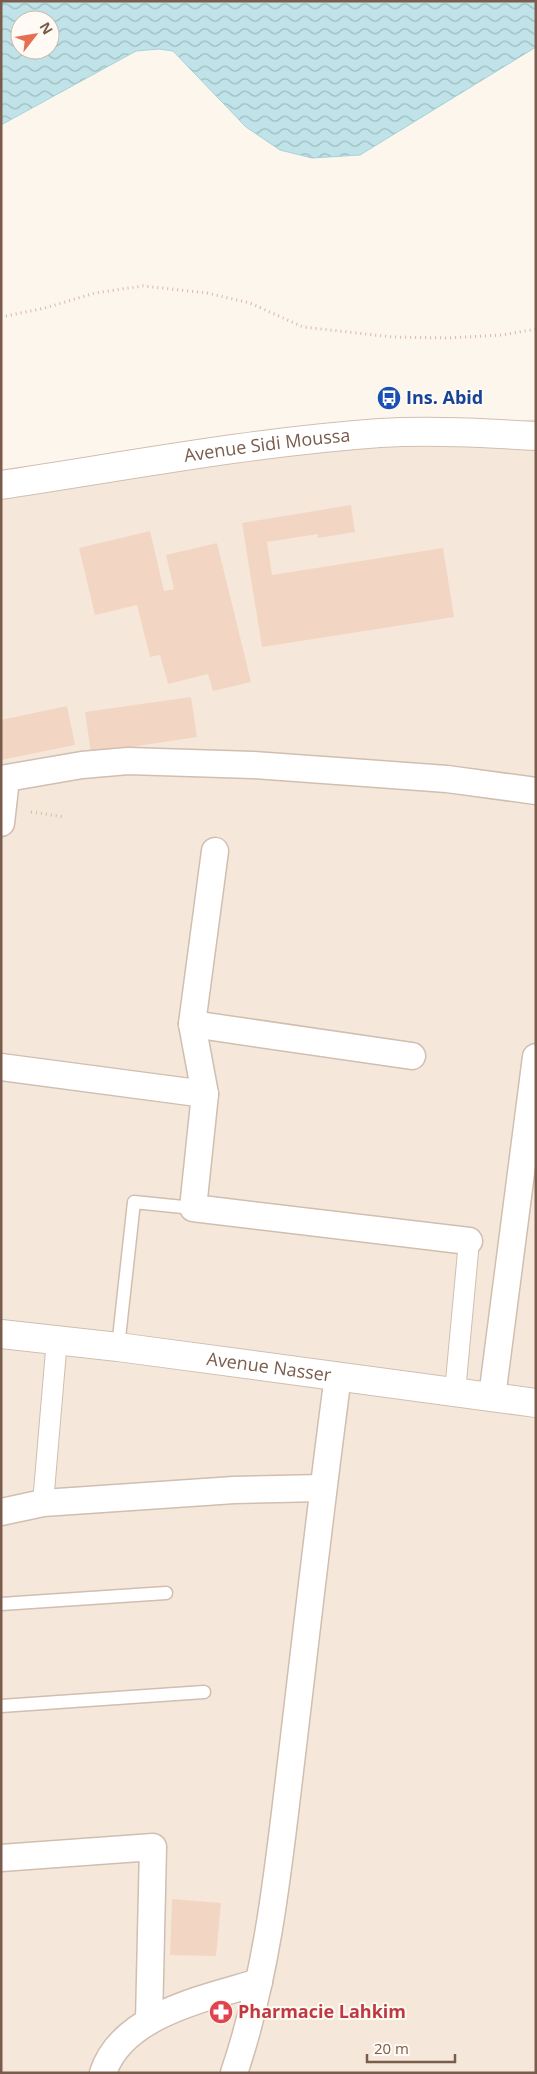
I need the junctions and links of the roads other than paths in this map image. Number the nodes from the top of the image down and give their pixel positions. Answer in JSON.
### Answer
{"nodes":[{"id":1,"x":536,"y":436,"type":"edge"},
{"id":2,"x":1,"y":486,"type":"edge"},
{"id":3,"x":4,"y":779,"type":"edge"},
{"id":4,"x":536,"y":791,"type":"edge"},
{"id":5,"x":2,"y":815,"type":"edge"},
{"id":6,"x":215,"y":851,"type":"dead end"},
{"id":7,"x":192,"y":1024,"type":"junction"},
{"id":8,"x":412,"y":1056,"type":"dead end"},
{"id":9,"x":536,"y":1057,"type":"edge"},
{"id":10,"x":1,"y":1067,"type":"edge"},
{"id":11,"x":206,"y":1094,"type":"junction"},
{"id":12,"x":193,"y":1208,"type":"junction"},
{"id":13,"x":469,"y":1241,"type":"joint"},
{"id":14,"x":1,"y":1334,"type":"edge"},
{"id":15,"x":57,"y":1339,"type":"junction"},
{"id":16,"x":118,"y":1347,"type":"junction"},
{"id":17,"x":338,"y":1376,"type":"junction"},
{"id":18,"x":455,"y":1392,"type":"junction"},
{"id":19,"x":492,"y":1397,"type":"junction"},
{"id":20,"x":536,"y":1403,"type":"edge"},
{"id":21,"x":323,"y":1488,"type":"junction"},
{"id":22,"x":43,"y":1504,"type":"junction"},
{"id":23,"x":1,"y":1512,"type":"edge"},
{"id":24,"x":166,"y":1593,"type":"dead end"},
{"id":25,"x":1,"y":1604,"type":"edge"},
{"id":26,"x":204,"y":1692,"type":"dead end"},
{"id":27,"x":1,"y":1706,"type":"edge"},
{"id":28,"x":1,"y":1858,"type":"edge"},
{"id":29,"x":259,"y":1982,"type":"junction"},
{"id":30,"x":149,"y":2021,"type":"junction"},
{"id":31,"x":103,"y":2073,"type":"edge"},
{"id":32,"x":234,"y":2073,"type":"edge"}],
"edges":[{"from":1,"to":2,"type":"street","name":"Avenue Sidi Moussa"},
{"from":3,"to":4,"type":"street"},
{"from":3,"to":5,"type":"street"},
{"from":6,"to":7,"type":"street"},
{"from":7,"to":8,"type":"street"},
{"from":7,"to":11,"type":"street"},
{"from":9,"to":19,"type":"street"},
{"from":10,"to":11,"type":"street"},
{"from":11,"to":12,"type":"street"},
{"from":12,"to":13,"type":"street"},
{"from":12,"to":16,"type":"lane"},
{"from":13,"to":18,"type":"street"},
{"from":14,"to":15,"type":"street","name":"Avenue Nasser"},
{"from":15,"to":16,"type":"street","name":"Avenue Nasser"},
{"from":15,"to":22,"type":"street"},
{"from":16,"to":17,"type":"street","name":"Avenue Nasser"},
{"from":17,"to":18,"type":"street","name":"Avenue Nasser"},
{"from":17,"to":21,"type":"street"},
{"from":18,"to":19,"type":"street","name":"Avenue Nasser"},
{"from":19,"to":20,"type":"street","name":"Avenue Nasser"},
{"from":21,"to":22,"type":"street"},
{"from":21,"to":29,"type":"street"},
{"from":22,"to":23,"type":"street"},
{"from":24,"to":25,"type":"lane"},
{"from":26,"to":27,"type":"lane"},
{"from":28,"to":30,"type":"street"},
{"from":29,"to":30,"type":"street"},
{"from":29,"to":32,"type":"street"},
{"from":30,"to":31,"type":"street"}]}
